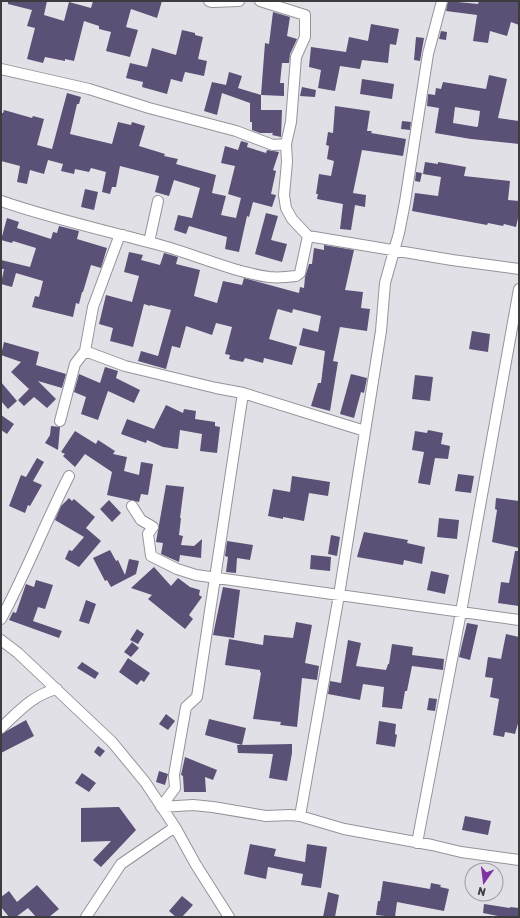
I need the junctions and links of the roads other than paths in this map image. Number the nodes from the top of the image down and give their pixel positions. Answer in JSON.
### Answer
{"nodes":[{"id":1,"x":209,"y":1,"type":"edge"},
{"id":2,"x":239,"y":1,"type":"edge"},
{"id":3,"x":260,"y":1,"type":"edge"},
{"id":4,"x":442,"y":1,"type":"edge"},
{"id":5,"x":1,"y":69,"type":"edge"},
{"id":6,"x":286,"y":144,"type":"junction"},
{"id":7,"x":158,"y":201,"type":"dead end"},
{"id":8,"x":2,"y":203,"type":"edge"},
{"id":9,"x":123,"y":235,"type":"junction"},
{"id":10,"x":308,"y":236,"type":"junction"},
{"id":11,"x":149,"y":242,"type":"junction"},
{"id":12,"x":394,"y":250,"type":"junction"},
{"id":13,"x":519,"y":269,"type":"edge"},
{"id":14,"x":519,"y":289,"type":"edge"},
{"id":15,"x":85,"y":351,"type":"junction"},
{"id":16,"x":243,"y":393,"type":"junction"},
{"id":17,"x":60,"y":421,"type":"dead end"},
{"id":18,"x":365,"y":431,"type":"junction"},
{"id":19,"x":69,"y":476,"type":"dead end"},
{"id":20,"x":132,"y":506,"type":"dead end"},
{"id":21,"x":215,"y":578,"type":"junction"},
{"id":22,"x":339,"y":595,"type":"junction"},
{"id":23,"x":461,"y":612,"type":"junction"},
{"id":24,"x":1,"y":619,"type":"edge"},
{"id":25,"x":519,"y":620,"type":"edge"},
{"id":26,"x":1,"y":640,"type":"edge"},
{"id":27,"x":57,"y":689,"type":"junction"},
{"id":28,"x":1,"y":728,"type":"edge"},
{"id":29,"x":161,"y":807,"type":"junction"},
{"id":30,"x":300,"y":816,"type":"junction"},
{"id":31,"x":175,"y":827,"type":"junction"},
{"id":32,"x":417,"y":842,"type":"junction"},
{"id":33,"x":519,"y":860,"type":"edge"},
{"id":34,"x":86,"y":917,"type":"edge"},
{"id":35,"x":229,"y":917,"type":"edge"}],
"edges":[{"from":1,"to":2,"type":"street"},
{"from":3,"to":6,"type":"street"},
{"from":4,"to":12,"type":"street"},
{"from":5,"to":6,"type":"street"},
{"from":6,"to":10,"type":"street"},
{"from":7,"to":11,"type":"street"},
{"from":8,"to":9,"type":"street"},
{"from":9,"to":11,"type":"street"},
{"from":9,"to":15,"type":"street"},
{"from":10,"to":11,"type":"street"},
{"from":10,"to":12,"type":"street"},
{"from":12,"to":13,"type":"street"},
{"from":12,"to":18,"type":"street"},
{"from":14,"to":23,"type":"street"},
{"from":15,"to":16,"type":"street"},
{"from":15,"to":17,"type":"street"},
{"from":16,"to":18,"type":"street"},
{"from":16,"to":21,"type":"street"},
{"from":18,"to":22,"type":"street"},
{"from":19,"to":24,"type":"street"},
{"from":20,"to":21,"type":"street"},
{"from":21,"to":22,"type":"street"},
{"from":21,"to":29,"type":"street"},
{"from":22,"to":23,"type":"street"},
{"from":22,"to":30,"type":"street"},
{"from":23,"to":25,"type":"street"},
{"from":23,"to":32,"type":"street"},
{"from":26,"to":27,"type":"street"},
{"from":27,"to":28,"type":"street"},
{"from":27,"to":29,"type":"street"},
{"from":29,"to":30,"type":"street"},
{"from":29,"to":31,"type":"street"},
{"from":30,"to":32,"type":"street"},
{"from":31,"to":34,"type":"street"},
{"from":31,"to":35,"type":"street"},
{"from":32,"to":33,"type":"street"}]}
